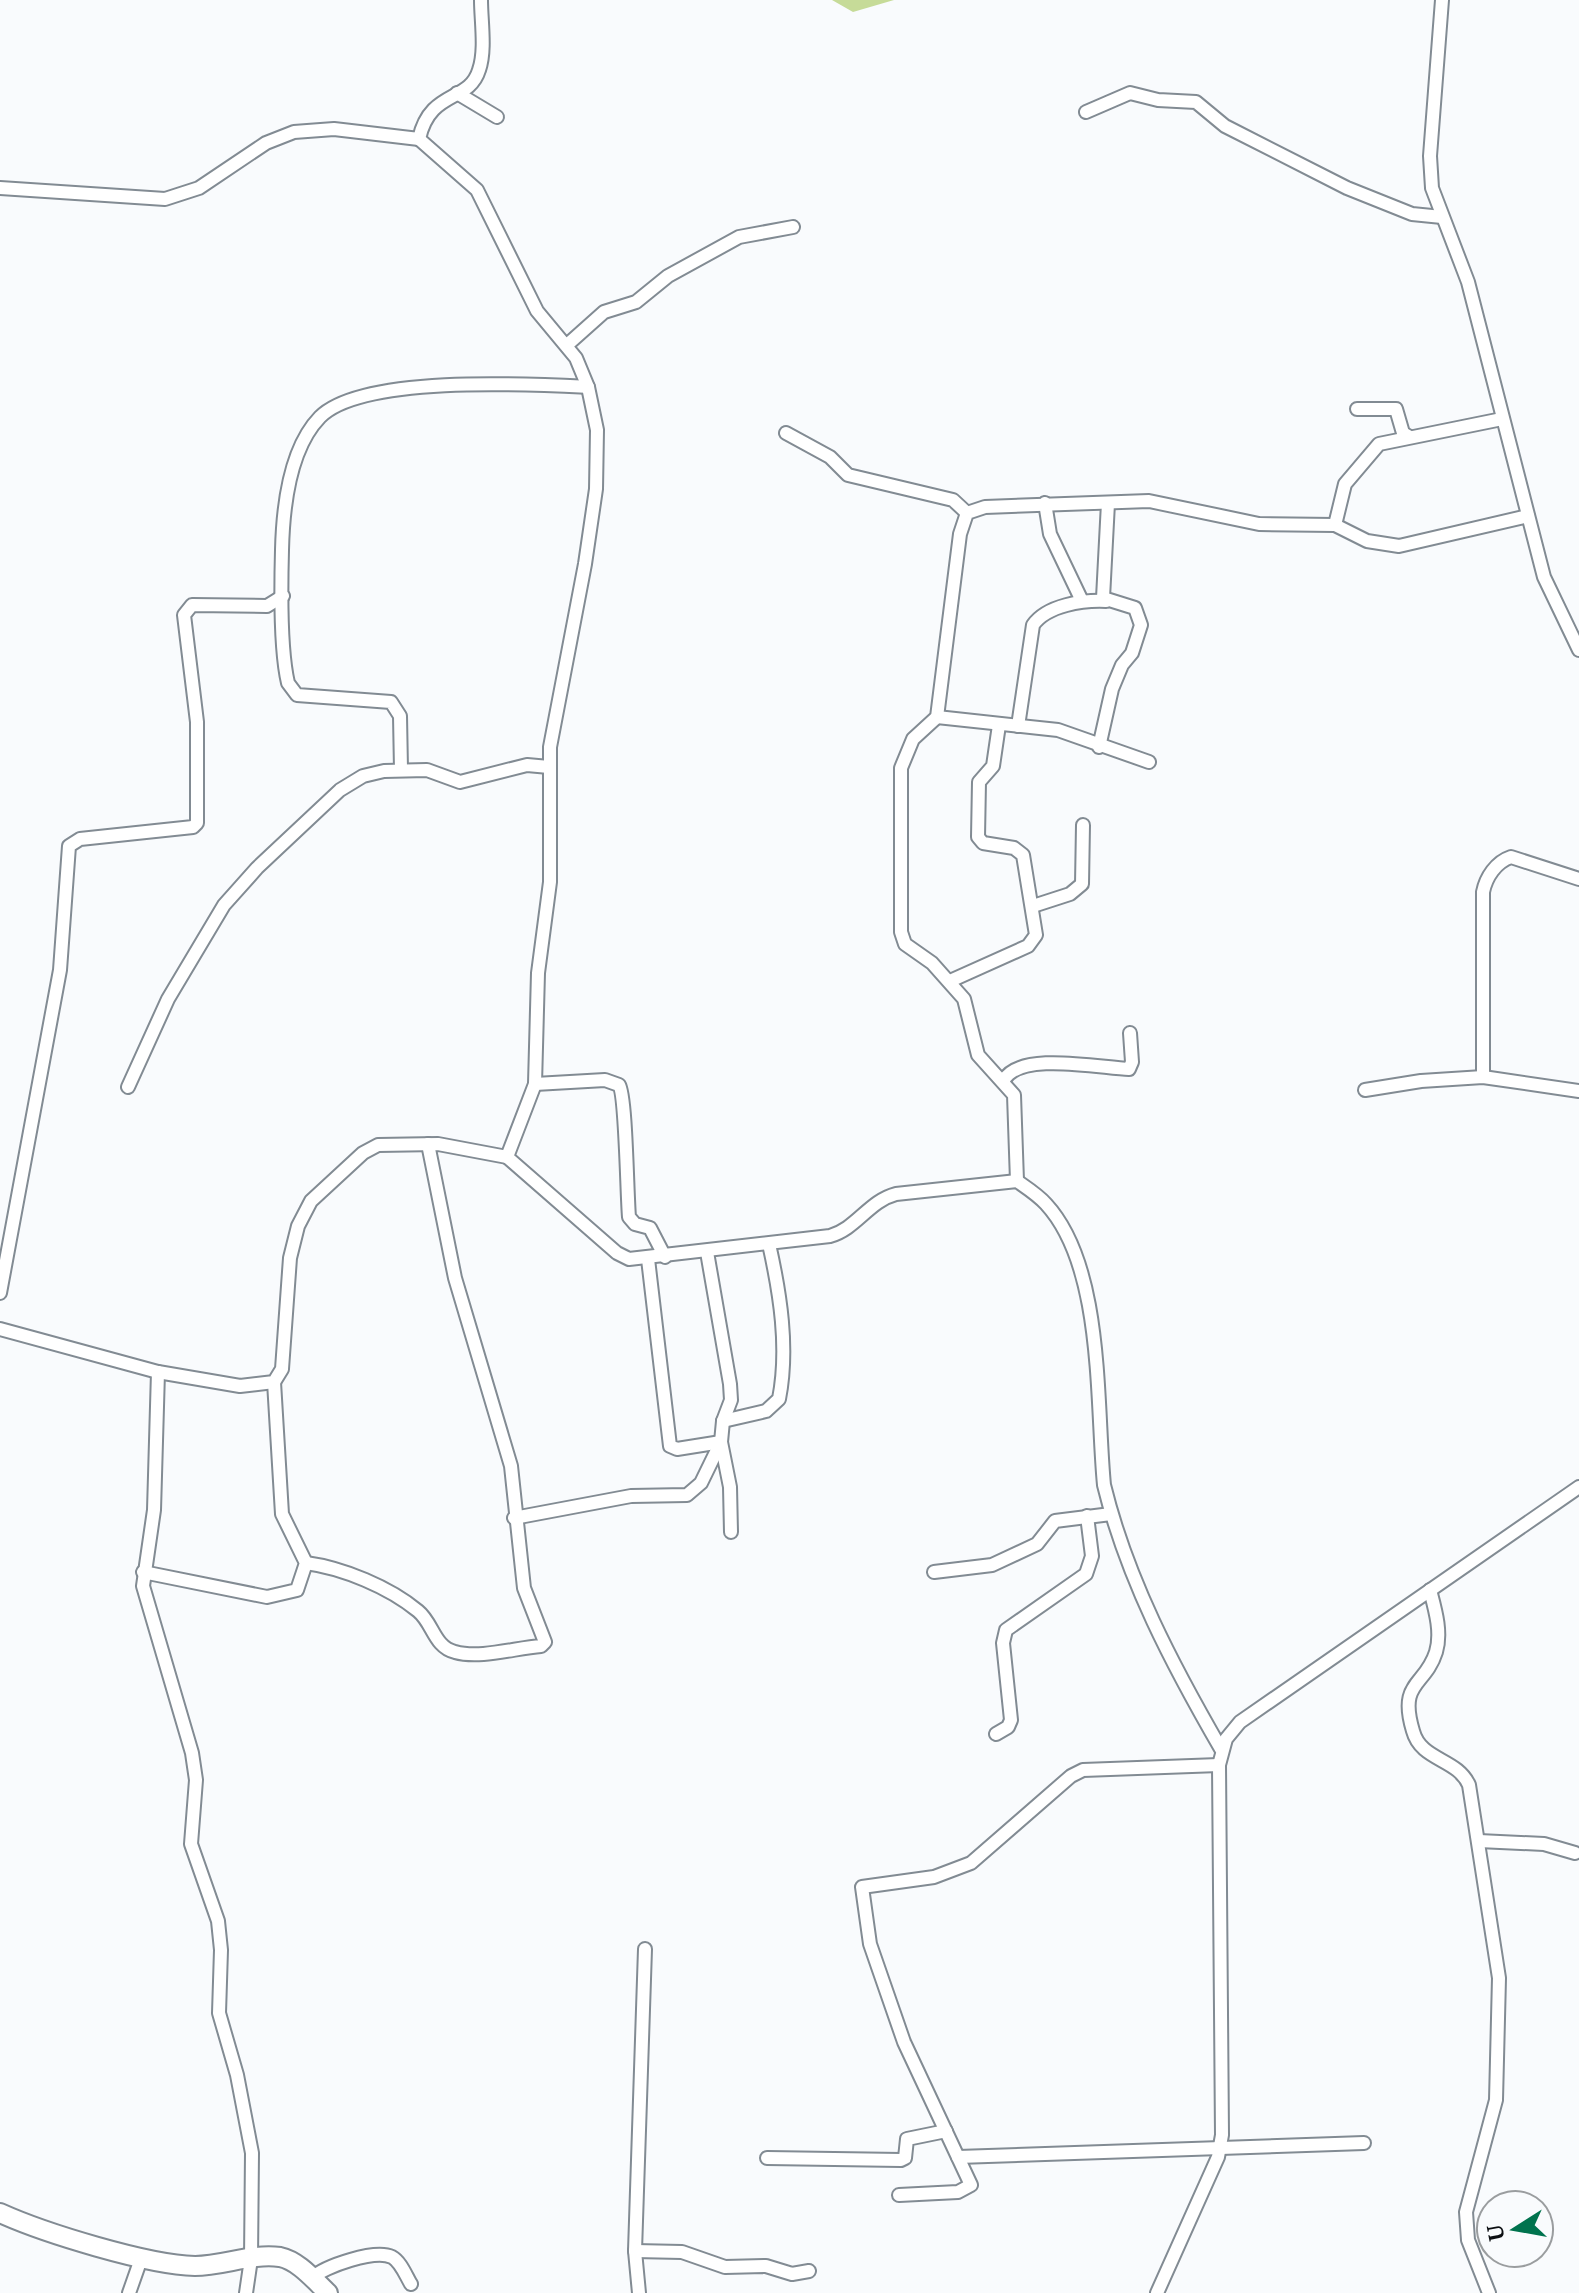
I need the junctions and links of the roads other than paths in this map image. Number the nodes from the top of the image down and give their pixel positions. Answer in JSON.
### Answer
{"nodes":[{"id":1,"x":481,"y":0,"type":"edge"},
{"id":2,"x":1442,"y":0,"type":"edge"},
{"id":3,"x":457,"y":93,"type":"junction"},
{"id":4,"x":1086,"y":112,"type":"dead end"},
{"id":5,"x":497,"y":117,"type":"dead end"},
{"id":6,"x":419,"y":139,"type":"junction"},
{"id":7,"x":0,"y":188,"type":"edge"},
{"id":8,"x":1442,"y":217,"type":"junction"},
{"id":9,"x":793,"y":227,"type":"dead end"},
{"id":10,"x":567,"y":345,"type":"junction"},
{"id":11,"x":588,"y":387,"type":"junction"},
{"id":12,"x":1357,"y":409,"type":"dead end"},
{"id":13,"x":1502,"y":419,"type":"junction"},
{"id":14,"x":786,"y":433,"type":"dead end"},
{"id":15,"x":1408,"y":436,"type":"junction"},
{"id":16,"x":1045,"y":503,"type":"junction"},
{"id":17,"x":1108,"y":503,"type":"junction"},
{"id":18,"x":967,"y":513,"type":"junction"},
{"id":19,"x":1528,"y":516,"type":"junction"},
{"id":20,"x":1335,"y":525,"type":"junction"},
{"id":21,"x":283,"y":596,"type":"junction"},
{"id":22,"x":1082,"y":601,"type":"junction"},
{"id":23,"x":1106,"y":601,"type":"junction"},
{"id":24,"x":1579,"y":650,"type":"edge"},
{"id":25,"x":937,"y":717,"type":"junction"},
{"id":26,"x":999,"y":725,"type":"junction"},
{"id":27,"x":1018,"y":726,"type":"junction"},
{"id":28,"x":1099,"y":747,"type":"junction"},
{"id":29,"x":1149,"y":762,"type":"dead end"},
{"id":30,"x":549,"y":767,"type":"junction"},
{"id":31,"x":401,"y":769,"type":"junction"},
{"id":32,"x":1083,"y":825,"type":"dead end"},
{"id":33,"x":1579,"y":879,"type":"edge"},
{"id":34,"x":1033,"y":906,"type":"junction"},
{"id":35,"x":950,"y":981,"type":"junction"},
{"id":36,"x":1130,"y":1033,"type":"dead end"},
{"id":37,"x":1483,"y":1077,"type":"junction"},
{"id":38,"x":1004,"y":1080,"type":"junction"},
{"id":39,"x":535,"y":1084,"type":"junction"},
{"id":40,"x":128,"y":1087,"type":"dead end"},
{"id":41,"x":1365,"y":1090,"type":"dead end"},
{"id":42,"x":1579,"y":1091,"type":"edge"},
{"id":43,"x":428,"y":1144,"type":"junction"},
{"id":44,"x":507,"y":1157,"type":"junction"},
{"id":45,"x":1017,"y":1181,"type":"junction"},
{"id":46,"x":769,"y":1244,"type":"junction"},
{"id":47,"x":707,"y":1252,"type":"junction"},
{"id":48,"x":665,"y":1257,"type":"junction"},
{"id":49,"x":648,"y":1259,"type":"junction"},
{"id":50,"x":0,"y":1293,"type":"edge"},
{"id":51,"x":0,"y":1329,"type":"edge"},
{"id":52,"x":158,"y":1372,"type":"junction"},
{"id":53,"x":274,"y":1382,"type":"junction"},
{"id":54,"x":723,"y":1421,"type":"junction"},
{"id":55,"x":721,"y":1442,"type":"junction"},
{"id":56,"x":1579,"y":1487,"type":"edge"},
{"id":57,"x":1111,"y":1514,"type":"junction"},
{"id":58,"x":1087,"y":1516,"type":"junction"},
{"id":59,"x":514,"y":1518,"type":"junction"},
{"id":60,"x":731,"y":1532,"type":"dead end"},
{"id":61,"x":306,"y":1563,"type":"junction"},
{"id":62,"x":143,"y":1572,"type":"junction"},
{"id":63,"x":934,"y":1572,"type":"dead end"},
{"id":64,"x":1430,"y":1590,"type":"junction"},
{"id":65,"x":996,"y":1734,"type":"dead end"},
{"id":66,"x":1221,"y":1749,"type":"junction"},
{"id":67,"x":1219,"y":1765,"type":"junction"},
{"id":68,"x":1479,"y":1841,"type":"junction"},
{"id":69,"x":1575,"y":1853,"type":"dead end"},
{"id":70,"x":645,"y":1949,"type":"dead end"},
{"id":71,"x":946,"y":2131,"type":"junction"},
{"id":72,"x":1364,"y":2143,"type":"dead end"},
{"id":73,"x":1221,"y":2147,"type":"junction"},
{"id":74,"x":958,"y":2157,"type":"junction"},
{"id":75,"x":767,"y":2158,"type":"dead end"},
{"id":76,"x":899,"y":2195,"type":"dead end"},
{"id":77,"x":0,"y":2213,"type":"edge"},
{"id":78,"x":635,"y":2251,"type":"junction"},
{"id":79,"x":142,"y":2256,"type":"junction"},
{"id":80,"x":251,"y":2259,"type":"junction"},
{"id":81,"x":809,"y":2271,"type":"dead end"},
{"id":82,"x":312,"y":2278,"type":"junction"},
{"id":83,"x":411,"y":2284,"type":"dead end"},
{"id":84,"x":129,"y":2293,"type":"edge"},
{"id":85,"x":246,"y":2293,"type":"edge"},
{"id":86,"x":328,"y":2293,"type":"edge"},
{"id":87,"x":639,"y":2293,"type":"edge"},
{"id":88,"x":1157,"y":2293,"type":"edge"},
{"id":89,"x":1489,"y":2293,"type":"edge"}],
"edges":[{"from":1,"to":3,"type":"street"},
{"from":2,"to":8,"type":"street"},
{"from":3,"to":5,"type":"street"},
{"from":3,"to":6,"type":"street"},
{"from":4,"to":8,"type":"street"},
{"from":6,"to":7,"type":"street"},
{"from":6,"to":10,"type":"street"},
{"from":8,"to":13,"type":"street"},
{"from":9,"to":10,"type":"street"},
{"from":10,"to":11,"type":"street"},
{"from":11,"to":21,"type":"street"},
{"from":11,"to":30,"type":"street"},
{"from":12,"to":15,"type":"street"},
{"from":13,"to":15,"type":"street"},
{"from":13,"to":19,"type":"street"},
{"from":14,"to":18,"type":"street"},
{"from":15,"to":20,"type":"street"},
{"from":16,"to":17,"type":"street"},
{"from":16,"to":18,"type":"street"},
{"from":16,"to":22,"type":"street"},
{"from":17,"to":20,"type":"street"},
{"from":17,"to":23,"type":"street"},
{"from":18,"to":25,"type":"street"},
{"from":19,"to":20,"type":"street"},
{"from":19,"to":24,"type":"street"},
{"from":21,"to":31,"type":"street"},
{"from":21,"to":50,"type":"street"},
{"from":22,"to":23,"type":"street"},
{"from":22,"to":27,"type":"street"},
{"from":23,"to":28,"type":"street"},
{"from":25,"to":26,"type":"street"},
{"from":25,"to":35,"type":"street"},
{"from":26,"to":27,"type":"street"},
{"from":26,"to":34,"type":"street"},
{"from":27,"to":28,"type":"street"},
{"from":28,"to":29,"type":"street"},
{"from":30,"to":31,"type":"street"},
{"from":30,"to":39,"type":"street"},
{"from":31,"to":40,"type":"street"},
{"from":32,"to":34,"type":"street"},
{"from":33,"to":37,"type":"street"},
{"from":34,"to":35,"type":"street"},
{"from":35,"to":38,"type":"street"},
{"from":36,"to":38,"type":"street"},
{"from":37,"to":41,"type":"street"},
{"from":37,"to":42,"type":"street"},
{"from":38,"to":45,"type":"street"},
{"from":39,"to":44,"type":"street"},
{"from":39,"to":48,"type":"street"},
{"from":43,"to":44,"type":"street"},
{"from":43,"to":53,"type":"street"},
{"from":43,"to":59,"type":"street"},
{"from":44,"to":49,"type":"street"},
{"from":45,"to":46,"type":"street"},
{"from":45,"to":57,"type":"street"},
{"from":46,"to":47,"type":"street"},
{"from":46,"to":54,"type":"street"},
{"from":47,"to":48,"type":"street"},
{"from":47,"to":54,"type":"street"},
{"from":48,"to":49,"type":"street"},
{"from":49,"to":55,"type":"street"},
{"from":51,"to":52,"type":"street"},
{"from":52,"to":53,"type":"street"},
{"from":52,"to":62,"type":"street"},
{"from":53,"to":61,"type":"street"},
{"from":54,"to":55,"type":"street"},
{"from":55,"to":59,"type":"street"},
{"from":55,"to":60,"type":"street"},
{"from":56,"to":64,"type":"street"},
{"from":57,"to":58,"type":"street"},
{"from":57,"to":66,"type":"street"},
{"from":58,"to":63,"type":"street"},
{"from":58,"to":65,"type":"street"},
{"from":59,"to":61,"type":"street"},
{"from":61,"to":62,"type":"street"},
{"from":62,"to":80,"type":"street"},
{"from":64,"to":66,"type":"street"},
{"from":64,"to":68,"type":"street"},
{"from":66,"to":67,"type":"street"},
{"from":67,"to":71,"type":"street"},
{"from":67,"to":73,"type":"street"},
{"from":68,"to":69,"type":"street"},
{"from":68,"to":89,"type":"street"},
{"from":70,"to":78,"type":"street"},
{"from":71,"to":74,"type":"street"},
{"from":71,"to":75,"type":"street"},
{"from":72,"to":73,"type":"street"},
{"from":73,"to":74,"type":"street"},
{"from":73,"to":88,"type":"street"},
{"from":74,"to":76,"type":"street"},
{"from":77,"to":79,"type":"highway"},
{"from":78,"to":81,"type":"street"},
{"from":78,"to":87,"type":"street"},
{"from":79,"to":80,"type":"highway"},
{"from":79,"to":84,"type":"street"},
{"from":80,"to":82,"type":"highway"},
{"from":80,"to":85,"type":"street"},
{"from":82,"to":83,"type":"street"},
{"from":82,"to":86,"type":"highway"}]}
